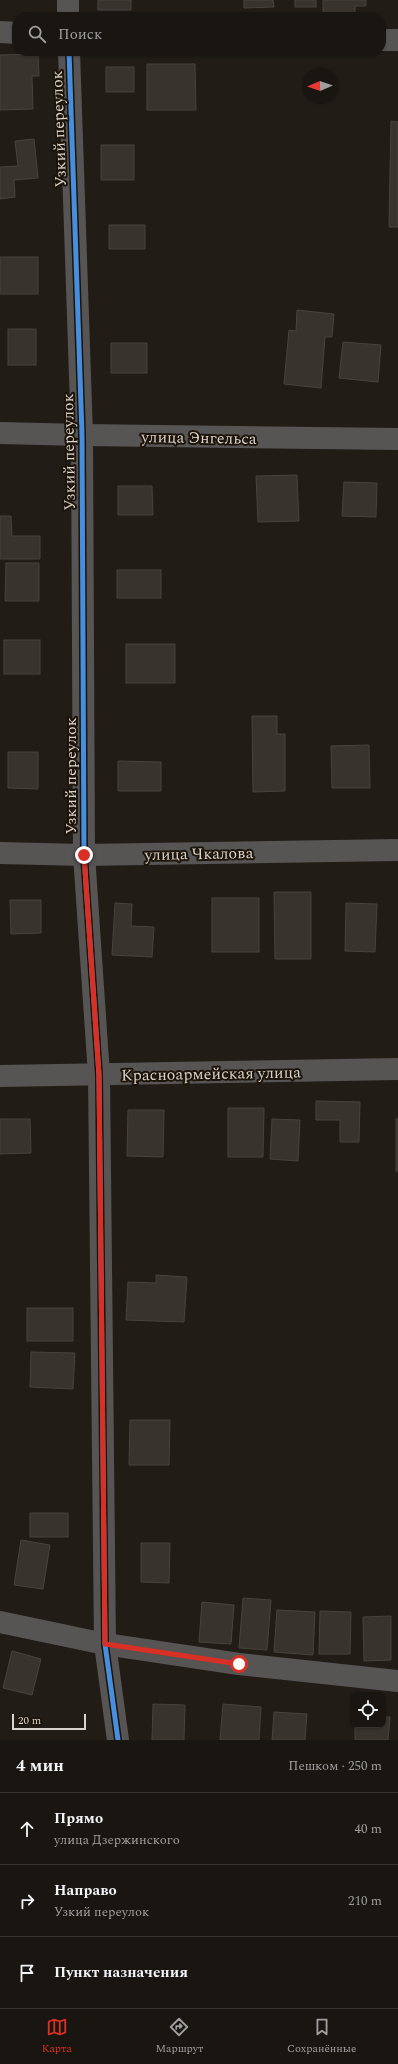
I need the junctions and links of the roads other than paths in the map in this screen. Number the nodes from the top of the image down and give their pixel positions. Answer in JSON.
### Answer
{"nodes":[{"id":1,"x":68,"y":0,"type":"edge"},
{"id":2,"x":68,"y":12,"type":"edge"},
{"id":3,"x":0,"y":32,"type":"edge"},
{"id":4,"x":12,"y":33,"type":"edge"},
{"id":5,"x":386,"y":40,"type":"edge"},
{"id":6,"x":398,"y":40,"type":"edge"},
{"id":7,"x":69,"y":56,"type":"edge"},
{"id":8,"x":0,"y":433,"type":"edge"},
{"id":9,"x":82,"y":436,"type":"junction"},
{"id":10,"x":398,"y":439,"type":"edge"},
{"id":11,"x":398,"y":850,"type":"edge"},
{"id":12,"x":0,"y":853,"type":"edge"},
{"id":13,"x":84,"y":855,"type":"junction"},
{"id":14,"x":398,"y":1069,"type":"edge"},
{"id":15,"x":99,"y":1075,"type":"junction"},
{"id":16,"x":0,"y":1076,"type":"edge"},
{"id":17,"x":0,"y":1622,"type":"edge"},
{"id":18,"x":105,"y":1644,"type":"junction"},
{"id":19,"x":398,"y":1681,"type":"edge"},
{"id":20,"x":118,"y":1740,"type":"edge"}],
"edges":[{"from":1,"to":2,"type":"street"},
{"from":3,"to":4,"type":"street"},
{"from":5,"to":6,"type":"street"},
{"from":7,"to":9,"type":"street","name":"Узкий переулок"},
{"from":8,"to":9,"type":"street","name":"улица Энгельса"},
{"from":9,"to":10,"type":"street","name":"улица Энгельса"},
{"from":9,"to":13,"type":"street","name":"Узкий переулок"},
{"from":11,"to":13,"type":"street","name":"улица Чкалова"},
{"from":12,"to":13,"type":"street","name":"улица Чкалова"},
{"from":13,"to":15,"type":"street","name":"Узкий переулок"},
{"from":14,"to":15,"type":"street","name":"Красноармейская улица"},
{"from":15,"to":16,"type":"street","name":"Красноармейская улица"},
{"from":15,"to":18,"type":"street","name":"Узкий переулок"},
{"from":17,"to":18,"type":"street"},
{"from":18,"to":19,"type":"street"},
{"from":18,"to":20,"type":"street","name":"Узкий переулок"}]}
